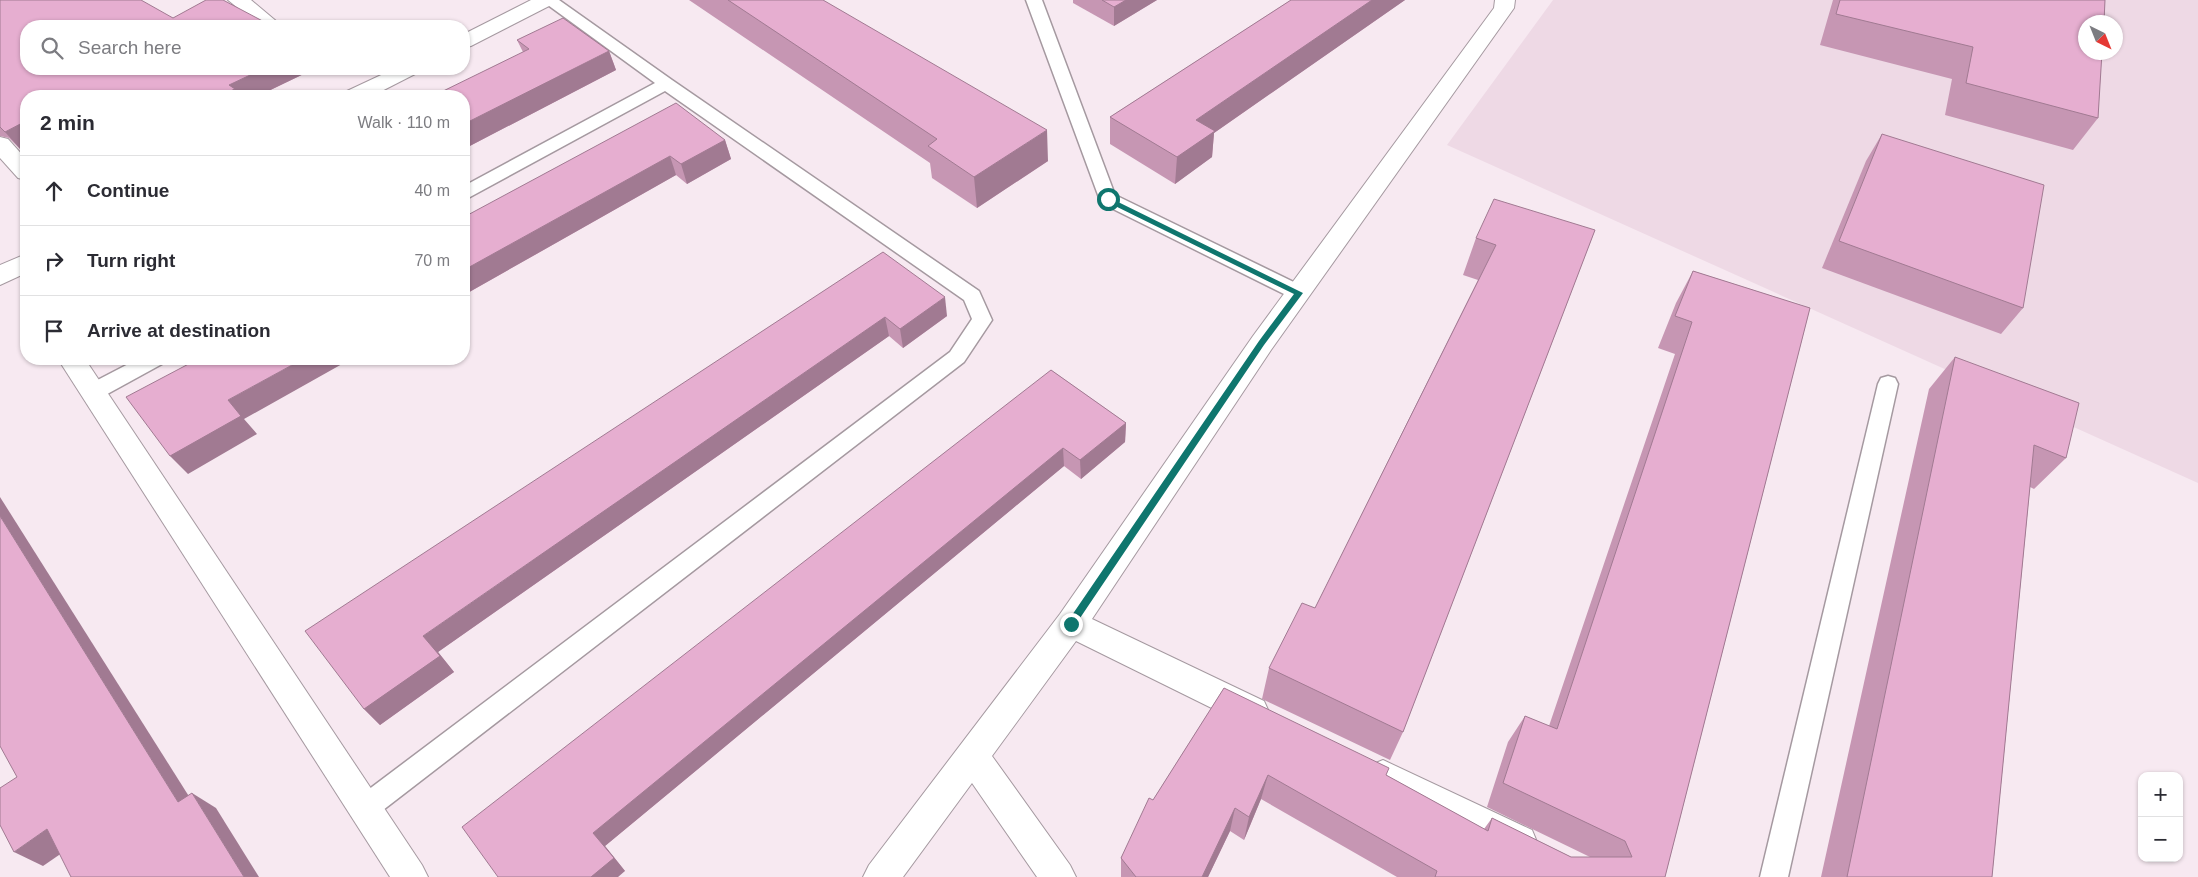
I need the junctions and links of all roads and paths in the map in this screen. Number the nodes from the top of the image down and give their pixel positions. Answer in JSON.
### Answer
{"nodes":[{"id":1,"x":238,"y":0,"type":"edge"},
{"id":2,"x":548,"y":0,"type":"edge"},
{"id":3,"x":1034,"y":0,"type":"edge"},
{"id":4,"x":1505,"y":0,"type":"edge"},
{"id":5,"x":264,"y":20,"type":"edge"},
{"id":6,"x":470,"y":39,"type":"edge"},
{"id":7,"x":398,"y":75,"type":"edge"},
{"id":8,"x":666,"y":84,"type":"junction"},
{"id":9,"x":367,"y":90,"type":"edge"},
{"id":10,"x":0,"y":144,"type":"edge"},
{"id":11,"x":20,"y":166,"type":"edge"},
{"id":12,"x":470,"y":190,"type":"edge"},
{"id":13,"x":13,"y":269,"type":"edge"},
{"id":14,"x":20,"y":280,"type":"edge"},
{"id":15,"x":1299,"y":293,"type":"junction"},
{"id":16,"x":75,"y":365,"type":"edge"},
{"id":17,"x":144,"y":365,"type":"edge"},
{"id":18,"x":1888,"y":384,"type":"dead end"},
{"id":19,"x":93,"y":392,"type":"junction"},
{"id":20,"x":1071,"y":624,"type":"junction"},
{"id":21,"x":1277,"y":724,"type":"edge"},
{"id":22,"x":973,"y":757,"type":"junction"},
{"id":23,"x":1358,"y":764,"type":"edge"},
{"id":24,"x":365,"y":808,"type":"junction"},
{"id":25,"x":1546,"y":855,"type":"edge"},
{"id":26,"x":410,"y":877,"type":"edge"},
{"id":27,"x":881,"y":877,"type":"edge"},
{"id":28,"x":1058,"y":877,"type":"edge"},
{"id":29,"x":1774,"y":877,"type":"edge"}],
"edges":[{"from":1,"to":5,"type":"street"},
{"from":2,"to":6,"type":"street"},
{"from":2,"to":8,"type":"lane"},
{"from":3,"to":15,"type":"lane"},
{"from":4,"to":15,"type":"street"},
{"from":7,"to":9,"type":"street"},
{"from":8,"to":12,"type":"lane"},
{"from":8,"to":24,"type":"lane"},
{"from":10,"to":11,"type":"street"},
{"from":13,"to":14,"type":"street"},
{"from":15,"to":20,"type":"street"},
{"from":16,"to":19,"type":"street"},
{"from":17,"to":19,"type":"lane"},
{"from":18,"to":29,"type":"lane"},
{"from":19,"to":24,"type":"street"},
{"from":20,"to":21,"type":"street"},
{"from":20,"to":22,"type":"street"},
{"from":22,"to":27,"type":"street"},
{"from":22,"to":28,"type":"street"},
{"from":23,"to":25,"type":"street"},
{"from":24,"to":26,"type":"street"}]}
